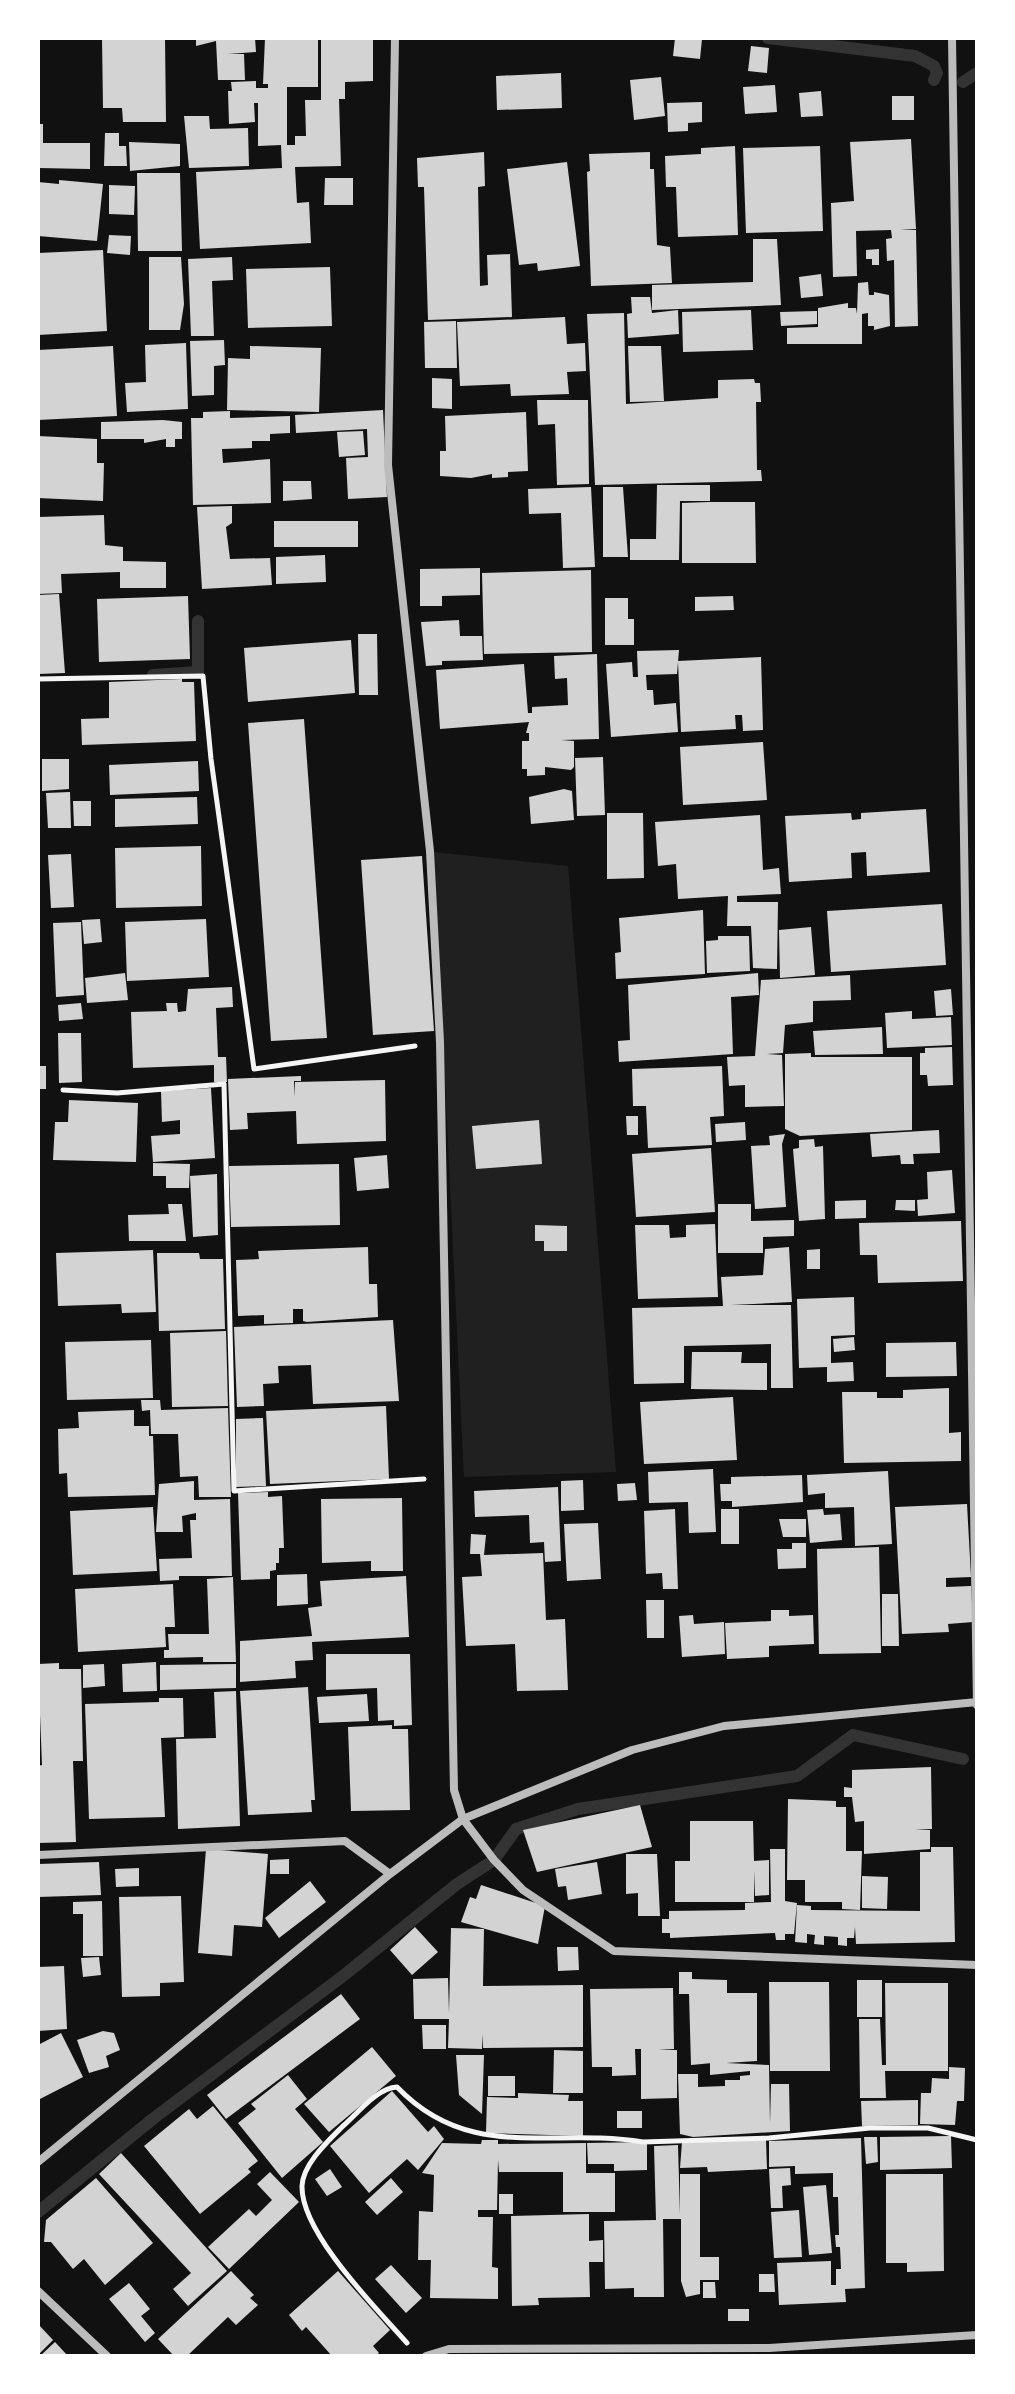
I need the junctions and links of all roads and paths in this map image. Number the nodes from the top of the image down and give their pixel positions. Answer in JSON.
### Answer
{"nodes":[{"id":1,"x":395,"y":38,"type":"edge"},
{"id":2,"x":952,"y":38,"type":"edge"},
{"id":3,"x":38,"y":679,"type":"edge"},
{"id":4,"x":440,"y":1042,"type":"junction"},
{"id":5,"x":63,"y":1090,"type":"dead end"},
{"id":6,"x":447,"y":1478,"type":"junction"},
{"id":7,"x":977,"y":1703,"type":"edge"},
{"id":8,"x":463,"y":1819,"type":"junction"},
{"id":9,"x":38,"y":1855,"type":"edge"},
{"id":10,"x":390,"y":1874,"type":"junction"},
{"id":11,"x":977,"y":1965,"type":"edge"},
{"id":12,"x":977,"y":2140,"type":"edge"},
{"id":13,"x":38,"y":2162,"type":"edge"},
{"id":14,"x":38,"y":2291,"type":"edge"},
{"id":15,"x":977,"y":2323,"type":"edge"},
{"id":16,"x":976,"y":2335,"type":"edge"},
{"id":17,"x":411,"y":2348,"type":"dead end"},
{"id":18,"x":107,"y":2356,"type":"edge"},
{"id":19,"x":426,"y":2356,"type":"edge"}],
"edges":[{"from":1,"to":4,"type":"street"},
{"from":2,"to":7,"type":"street"},
{"from":3,"to":4,"type":"path"},
{"from":4,"to":6,"type":"street"},
{"from":5,"to":6,"type":"path"},
{"from":6,"to":8,"type":"street"},
{"from":7,"to":8,"type":"street"},
{"from":8,"to":10,"type":"street"},
{"from":8,"to":11,"type":"street"},
{"from":9,"to":10,"type":"street"},
{"from":10,"to":13,"type":"street"},
{"from":12,"to":17,"type":"path"},
{"from":14,"to":18,"type":"street"},
{"from":15,"to":16,"type":"street"},
{"from":16,"to":19,"type":"street"}]}
